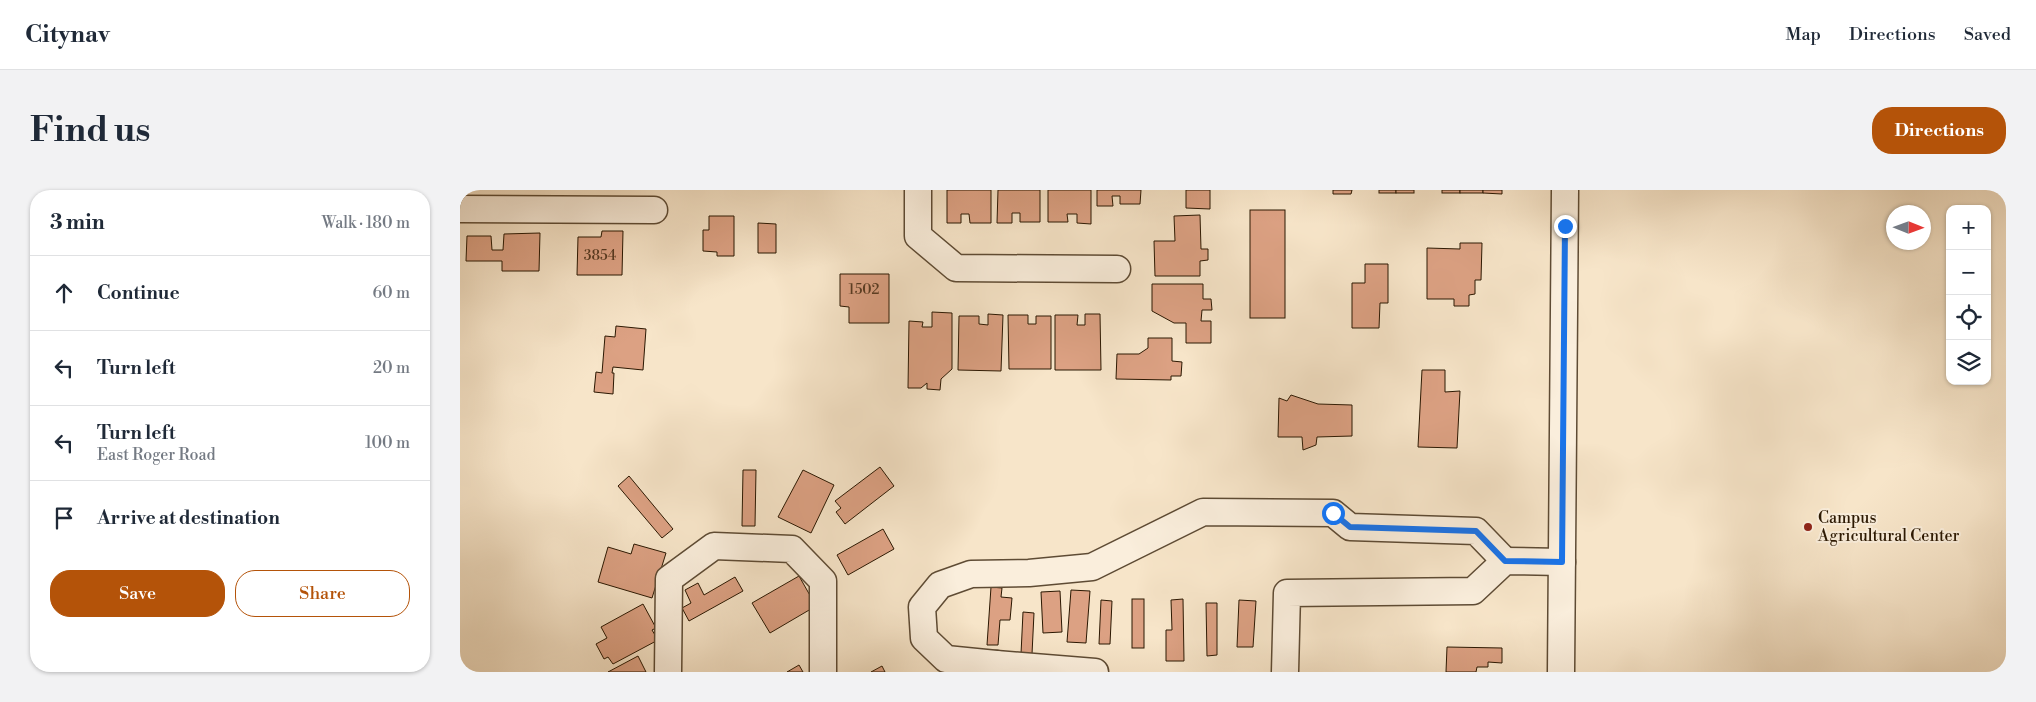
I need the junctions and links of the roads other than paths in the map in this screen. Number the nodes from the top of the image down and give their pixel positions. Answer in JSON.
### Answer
{"nodes":[{"id":1,"x":918,"y":190,"type":"edge"},
{"id":2,"x":1565,"y":190,"type":"edge"},
{"id":3,"x":460,"y":209,"type":"edge"},
{"id":4,"x":654,"y":210,"type":"dead end"},
{"id":5,"x":1117,"y":269,"type":"dead end"},
{"id":6,"x":1505,"y":561,"type":"junction"},
{"id":7,"x":1562,"y":562,"type":"junction"},
{"id":8,"x":996,"y":668,"type":"edge"},
{"id":9,"x":668,"y":672,"type":"edge"},
{"id":10,"x":823,"y":672,"type":"edge"},
{"id":11,"x":1095,"y":672,"type":"edge"},
{"id":12,"x":1285,"y":672,"type":"edge"},
{"id":13,"x":1561,"y":672,"type":"edge"}],
"edges":[{"from":1,"to":5,"type":"street"},
{"from":2,"to":7,"type":"street"},
{"from":3,"to":4,"type":"street"},
{"from":6,"to":7,"type":"street"},
{"from":6,"to":8,"type":"street"},
{"from":6,"to":12,"type":"street"},
{"from":7,"to":13,"type":"street"},
{"from":8,"to":11,"type":"street"},
{"from":9,"to":10,"type":"street"}]}
